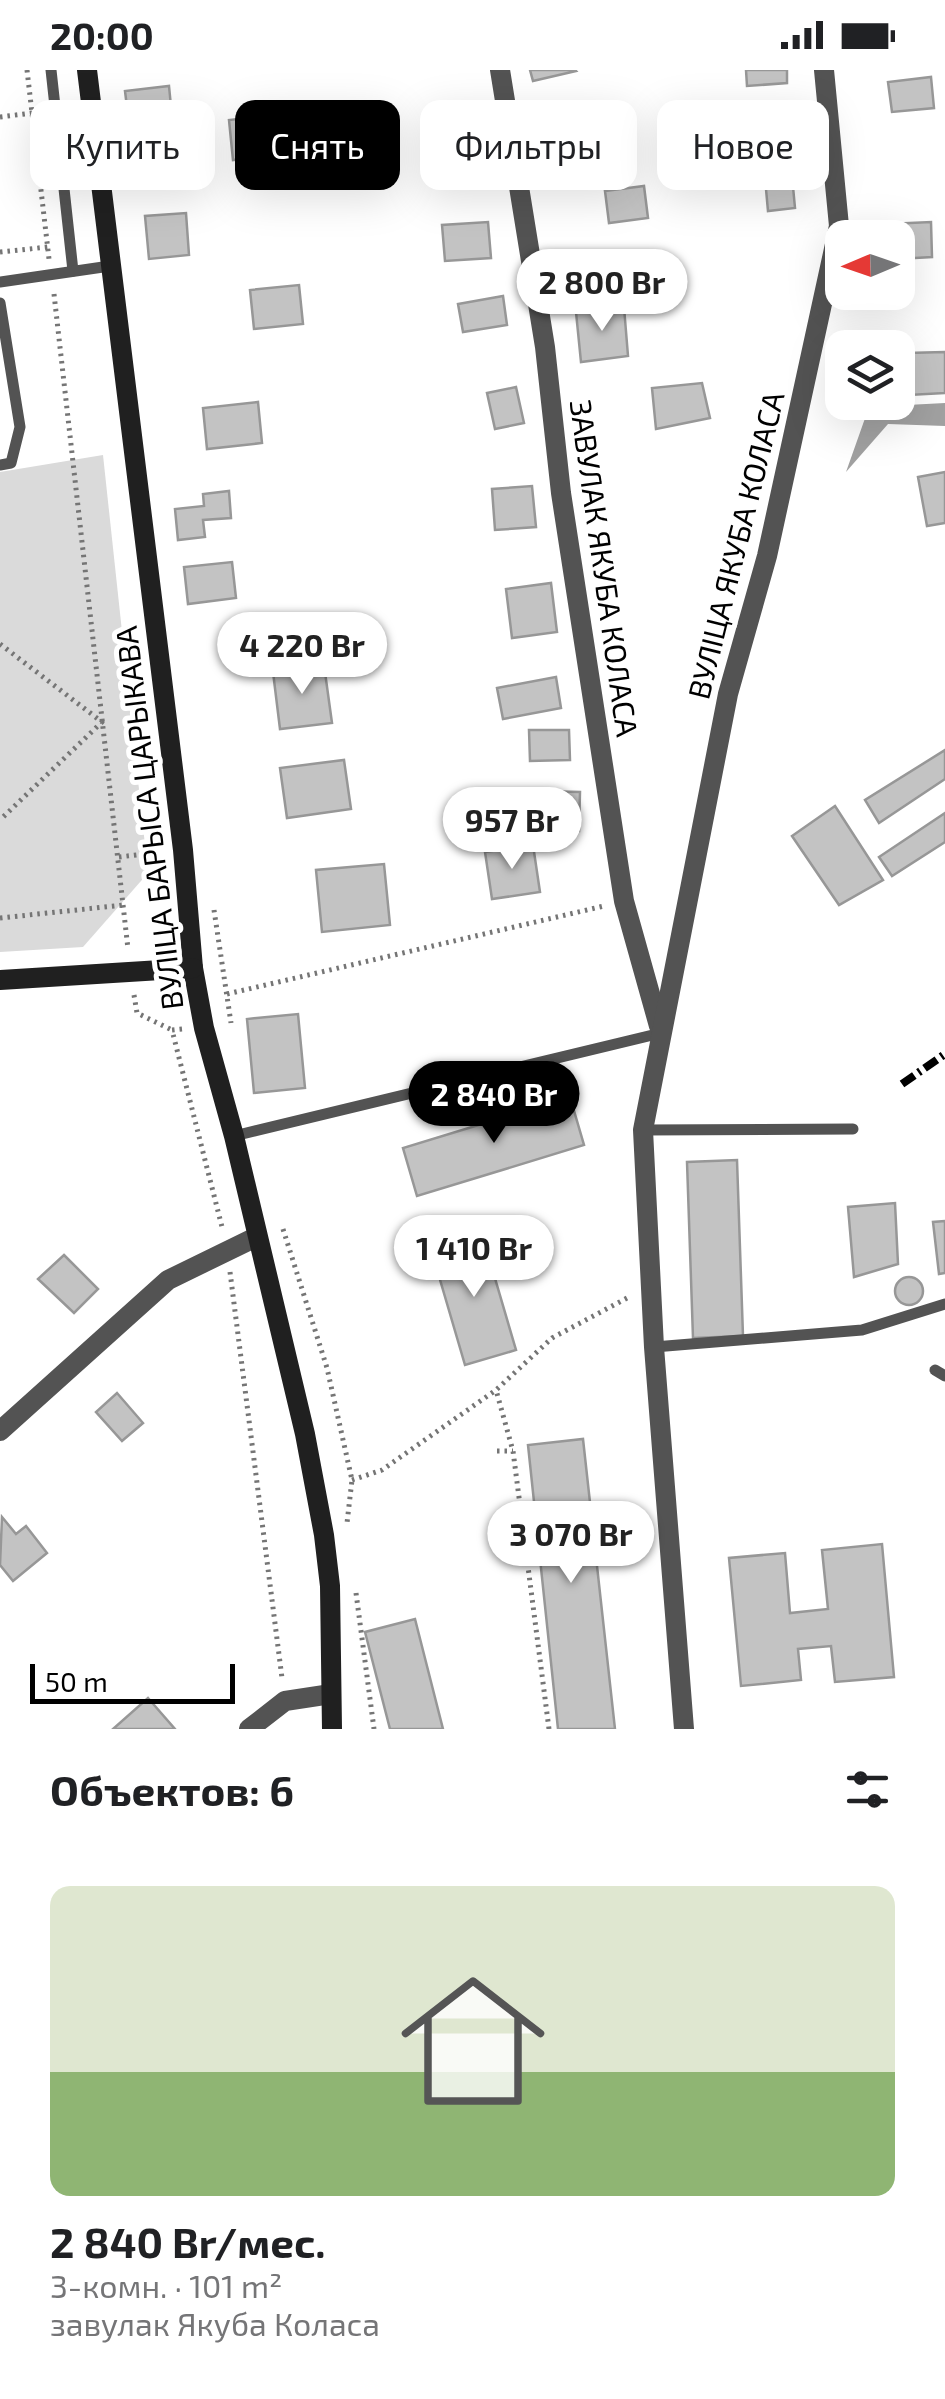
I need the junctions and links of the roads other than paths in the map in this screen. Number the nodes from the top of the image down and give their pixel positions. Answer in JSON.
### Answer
{"nodes":[{"id":1,"x":50,"y":70,"type":"edge"},
{"id":2,"x":87,"y":70,"type":"edge"},
{"id":3,"x":500,"y":70,"type":"edge"},
{"id":4,"x":824,"y":70,"type":"edge"},
{"id":5,"x":110,"y":266,"type":"junction"},
{"id":6,"x":74,"y":271,"type":"junction"},
{"id":7,"x":0,"y":282,"type":"edge"},
{"id":8,"x":0,"y":303,"type":"edge"},
{"id":9,"x":0,"y":464,"type":"edge"},
{"id":10,"x":193,"y":968,"type":"junction"},
{"id":11,"x":0,"y":980,"type":"edge"},
{"id":12,"x":661,"y":1032,"type":"junction"},
{"id":13,"x":853,"y":1129,"type":"dead end"},
{"id":14,"x":643,"y":1130,"type":"junction"},
{"id":15,"x":234,"y":1136,"type":"junction"},
{"id":16,"x":256,"y":1237,"type":"junction"},
{"id":17,"x":945,"y":1304,"type":"edge"},
{"id":18,"x":654,"y":1347,"type":"junction"},
{"id":19,"x":0,"y":1431,"type":"edge"},
{"id":20,"x":331,"y":1694,"type":"junction"},
{"id":21,"x":249,"y":1729,"type":"edge"},
{"id":22,"x":332,"y":1729,"type":"edge"},
{"id":23,"x":684,"y":1729,"type":"edge"}],
"edges":[{"from":1,"to":6,"type":"lane"},
{"from":2,"to":5,"type":"main road","name":"ВУЛІЦА БАРЫСА ЦАРЫКАВА"},
{"from":3,"to":12,"type":"street","name":"ЗАВУЛАК ЯКУБА КОЛАСА"},
{"from":4,"to":12,"type":"street","name":"ВУЛІЦА ЯКУБА КОЛАСА"},
{"from":5,"to":6,"type":"lane"},
{"from":5,"to":10,"type":"main road","name":"ВУЛІЦА БАРЫСА ЦАРЫКАВА"},
{"from":6,"to":7,"type":"lane"},
{"from":8,"to":9,"type":"lane"},
{"from":10,"to":11,"type":"main road"},
{"from":10,"to":15,"type":"main road","name":"ВУЛІЦА БАРЫСА ЦАРЫКАВА"},
{"from":12,"to":14,"type":"street","name":"ЗАВУЛАК ЯКУБА КОЛАСА"},
{"from":12,"to":15,"type":"lane"},
{"from":13,"to":14,"type":"lane"},
{"from":14,"to":18,"type":"street","name":"ЗАВУЛАК ЯКУБА КОЛАСА"},
{"from":15,"to":16,"type":"main road","name":"ВУЛІЦА БАРЫСА ЦАРЫКАВА"},
{"from":16,"to":19,"type":"street"},
{"from":16,"to":20,"type":"main road","name":"ВУЛІЦА БАРЫСА ЦАРЫКАВА"},
{"from":17,"to":18,"type":"lane"},
{"from":18,"to":23,"type":"street","name":"ЗАВУЛАК ЯКУБА КОЛАСА"},
{"from":20,"to":21,"type":"street"},
{"from":20,"to":22,"type":"main road","name":"ВУЛІЦА БАРЫСА ЦАРЫКАВА"}]}
